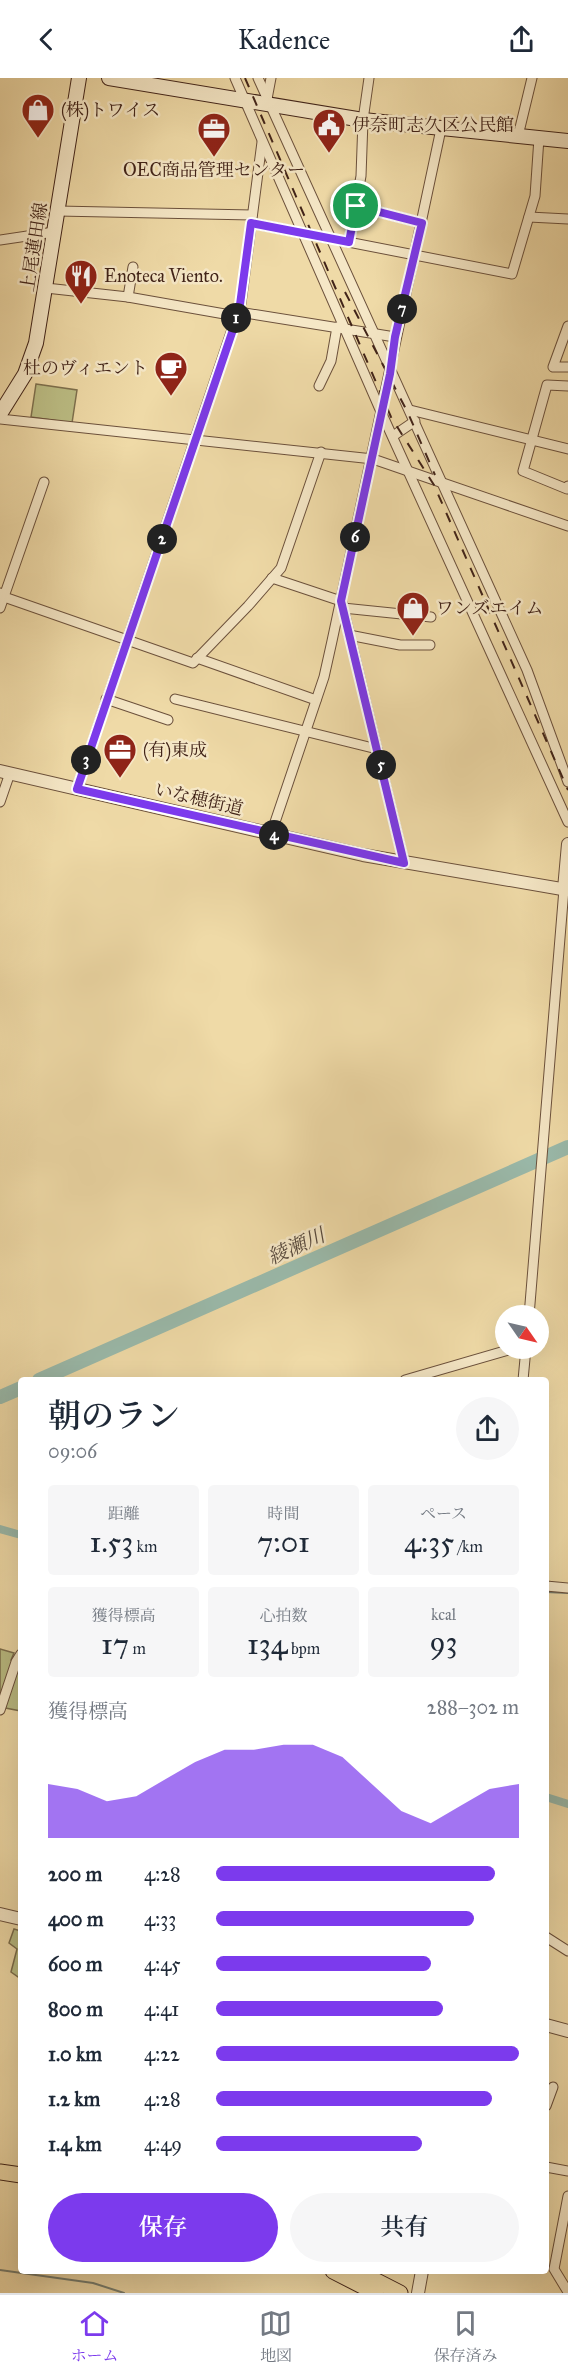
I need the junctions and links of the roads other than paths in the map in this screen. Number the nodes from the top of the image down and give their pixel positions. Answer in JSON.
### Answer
{"nodes":[{"id":1,"x":79,"y":78,"type":"edge"},
{"id":2,"x":109,"y":78,"type":"edge"},
{"id":3,"x":235,"y":78,"type":"edge"},
{"id":4,"x":258,"y":78,"type":"edge"},
{"id":5,"x":271,"y":78,"type":"edge"},
{"id":6,"x":369,"y":78,"type":"edge"},
{"id":7,"x":531,"y":78,"type":"edge"},
{"id":8,"x":172,"y":83,"type":"edge"},
{"id":9,"x":245,"y":101,"type":"junction"},
{"id":10,"x":268,"y":102,"type":"junction"},
{"id":11,"x":363,"y":120,"type":"junction"},
{"id":12,"x":277,"y":122,"type":"junction"},
{"id":13,"x":441,"y":129,"type":"junction"},
{"id":14,"x":258,"y":130,"type":"junction"},
{"id":15,"x":518,"y":136,"type":"junction"},
{"id":16,"x":539,"y":138,"type":"junction"},
{"id":17,"x":262,"y":140,"type":"junction"},
{"id":18,"x":568,"y":141,"type":"edge"},
{"id":19,"x":356,"y":206,"type":"junction"},
{"id":20,"x":58,"y":211,"type":"junction"},
{"id":21,"x":529,"y":217,"type":"junction"},
{"id":22,"x":252,"y":219,"type":"junction"},
{"id":23,"x":568,"y":219,"type":"edge"},
{"id":24,"x":422,"y":223,"type":"junction"},
{"id":25,"x":54,"y":232,"type":"junction"},
{"id":26,"x":303,"y":233,"type":"junction"},
{"id":27,"x":329,"y":238,"type":"junction"},
{"id":28,"x":0,"y":240,"type":"edge"},
{"id":29,"x":349,"y":242,"type":"junction"},
{"id":30,"x":415,"y":256,"type":"junction"},
{"id":31,"x":133,"y":267,"type":"dead end"},
{"id":32,"x":46,"y":288,"type":"junction"},
{"id":33,"x":128,"y":297,"type":"junction"},
{"id":34,"x":238,"y":314,"type":"junction"},
{"id":35,"x":568,"y":326,"type":"edge"},
{"id":36,"x":340,"y":327,"type":"junction"},
{"id":37,"x":372,"y":334,"type":"junction"},
{"id":38,"x":395,"y":337,"type":"junction"},
{"id":39,"x":568,"y":367,"type":"edge"},
{"id":40,"x":390,"y":374,"type":"junction"},
{"id":41,"x":319,"y":386,"type":"dead end"},
{"id":42,"x":568,"y":386,"type":"edge"},
{"id":43,"x":410,"y":410,"type":"junction"},
{"id":44,"x":0,"y":414,"type":"edge"},
{"id":45,"x":382,"y":414,"type":"junction"},
{"id":46,"x":0,"y":419,"type":"edge"},
{"id":47,"x":415,"y":421,"type":"junction"},
{"id":48,"x":393,"y":436,"type":"junction"},
{"id":49,"x":531,"y":439,"type":"junction"},
{"id":50,"x":196,"y":441,"type":"junction"},
{"id":51,"x":568,"y":449,"type":"edge"},
{"id":52,"x":321,"y":452,"type":"junction"},
{"id":53,"x":372,"y":459,"type":"junction"},
{"id":54,"x":408,"y":470,"type":"junction"},
{"id":55,"x":44,"y":482,"type":"dead end"},
{"id":56,"x":443,"y":483,"type":"junction"},
{"id":57,"x":568,"y":486,"type":"edge"},
{"id":58,"x":568,"y":526,"type":"edge"},
{"id":59,"x":272,"y":578,"type":"junction"},
{"id":60,"x":2,"y":595,"type":"edge"},
{"id":61,"x":342,"y":604,"type":"junction"},
{"id":62,"x":0,"y":608,"type":"edge"},
{"id":63,"x":430,"y":617,"type":"dead end"},
{"id":64,"x":350,"y":635,"type":"junction"},
{"id":65,"x":127,"y":640,"type":"junction"},
{"id":66,"x":430,"y":645,"type":"dead end"},
{"id":67,"x":198,"y":658,"type":"junction"},
{"id":68,"x":106,"y":699,"type":"junction"},
{"id":69,"x":175,"y":699,"type":"dead end"},
{"id":70,"x":316,"y":700,"type":"junction"},
{"id":71,"x":168,"y":720,"type":"dead end"},
{"id":72,"x":306,"y":733,"type":"junction"},
{"id":73,"x":377,"y":749,"type":"junction"},
{"id":74,"x":5,"y":772,"type":"edge"},
{"id":75,"x":568,"y":782,"type":"edge"},
{"id":76,"x":77,"y":789,"type":"junction"},
{"id":77,"x":0,"y":802,"type":"edge"},
{"id":78,"x":568,"y":822,"type":"edge"},
{"id":79,"x":272,"y":834,"type":"junction"},
{"id":80,"x":568,"y":844,"type":"edge"},
{"id":81,"x":404,"y":863,"type":"junction"},
{"id":82,"x":566,"y":889,"type":"edge"},
{"id":83,"x":530,"y":1305,"type":"edge"},
{"id":84,"x":495,"y":1354,"type":"edge"},
{"id":85,"x":525,"y":1359,"type":"edge"},
{"id":86,"x":415,"y":1377,"type":"edge"},
{"id":87,"x":523,"y":1377,"type":"edge"},
{"id":88,"x":549,"y":1586,"type":"edge"},
{"id":89,"x":568,"y":1588,"type":"edge"},
{"id":90,"x":18,"y":1659,"type":"edge"},
{"id":91,"x":0,"y":1710,"type":"edge"},
{"id":92,"x":0,"y":1914,"type":"edge"},
{"id":93,"x":18,"y":1918,"type":"edge"},
{"id":94,"x":549,"y":1939,"type":"edge"},
{"id":95,"x":568,"y":1951,"type":"edge"},
{"id":96,"x":549,"y":2026,"type":"edge"},
{"id":97,"x":568,"y":2031,"type":"edge"},
{"id":98,"x":553,"y":2087,"type":"dead end"},
{"id":99,"x":549,"y":2098,"type":"edge"},
{"id":100,"x":0,"y":2163,"type":"edge"},
{"id":101,"x":18,"y":2166,"type":"edge"},
{"id":102,"x":549,"y":2168,"type":"edge"},
{"id":103,"x":0,"y":2172,"type":"edge"},
{"id":104,"x":568,"y":2172,"type":"edge"},
{"id":105,"x":18,"y":2175,"type":"edge"},
{"id":106,"x":568,"y":2196,"type":"edge"},
{"id":107,"x":339,"y":2274,"type":"edge"},
{"id":108,"x":363,"y":2274,"type":"edge"},
{"id":109,"x":422,"y":2274,"type":"edge"},
{"id":110,"x":568,"y":2292,"type":"edge"},
{"id":111,"x":376,"y":2293,"type":"edge"},
{"id":112,"x":399,"y":2293,"type":"edge"},
{"id":113,"x":418,"y":2293,"type":"edge"}],
"edges":[{"from":1,"to":20,"type":"main road","name":"上尾蓮田線"},
{"from":2,"to":8,"type":"main road"},
{"from":3,"to":9,"type":"street"},
{"from":4,"to":10,"type":"street"},
{"from":5,"to":10,"type":"street"},
{"from":6,"to":11,"type":"street"},
{"from":7,"to":15,"type":"street"},
{"from":8,"to":9,"type":"main road"},
{"from":9,"to":10,"type":"main road"},
{"from":9,"to":14,"type":"street"},
{"from":10,"to":11,"type":"main road"},
{"from":10,"to":12,"type":"street"},
{"from":11,"to":13,"type":"main road"},
{"from":11,"to":19,"type":"street"},
{"from":12,"to":14,"type":"street"},
{"from":12,"to":27,"type":"street"},
{"from":13,"to":15,"type":"main road"},
{"from":13,"to":24,"type":"street"},
{"from":14,"to":17,"type":"street"},
{"from":15,"to":16,"type":"main road"},
{"from":16,"to":18,"type":"main road"},
{"from":16,"to":21,"type":"street"},
{"from":17,"to":22,"type":"street"},
{"from":17,"to":26,"type":"street"},
{"from":19,"to":24,"type":"street"},
{"from":19,"to":29,"type":"street"},
{"from":20,"to":22,"type":"street"},
{"from":20,"to":25,"type":"main road","name":"上尾蓮田線"},
{"from":21,"to":23,"type":"street"},
{"from":21,"to":30,"type":"street"},
{"from":22,"to":26,"type":"street"},
{"from":22,"to":34,"type":"street"},
{"from":24,"to":30,"type":"street"},
{"from":25,"to":28,"type":"street"},
{"from":25,"to":32,"type":"main road","name":"上尾蓮田線"},
{"from":26,"to":27,"type":"street"},
{"from":26,"to":36,"type":"street"},
{"from":27,"to":29,"type":"street"},
{"from":27,"to":37,"type":"street"},
{"from":29,"to":30,"type":"street"},
{"from":30,"to":38,"type":"street"},
{"from":31,"to":33,"type":"street"},
{"from":32,"to":33,"type":"street"},
{"from":32,"to":44,"type":"main road","name":"上尾蓮田線"},
{"from":33,"to":34,"type":"street"},
{"from":34,"to":36,"type":"street"},
{"from":34,"to":50,"type":"street"},
{"from":35,"to":39,"type":"street"},
{"from":36,"to":37,"type":"street"},
{"from":36,"to":41,"type":"street"},
{"from":36,"to":45,"type":"street"},
{"from":37,"to":38,"type":"street"},
{"from":37,"to":40,"type":"street"},
{"from":38,"to":40,"type":"street"},
{"from":40,"to":43,"type":"street"},
{"from":40,"to":45,"type":"street"},
{"from":42,"to":49,"type":"street"},
{"from":43,"to":47,"type":"street"},
{"from":43,"to":49,"type":"street"},
{"from":45,"to":48,"type":"street"},
{"from":45,"to":53,"type":"street"},
{"from":46,"to":50,"type":"street"},
{"from":47,"to":48,"type":"street"},
{"from":47,"to":56,"type":"street"},
{"from":48,"to":54,"type":"street"},
{"from":49,"to":51,"type":"street"},
{"from":49,"to":57,"type":"street"},
{"from":50,"to":52,"type":"street"},
{"from":50,"to":65,"type":"street"},
{"from":52,"to":53,"type":"street"},
{"from":52,"to":59,"type":"street"},
{"from":53,"to":54,"type":"street"},
{"from":53,"to":61,"type":"street"},
{"from":54,"to":56,"type":"street"},
{"from":54,"to":78,"type":"street"},
{"from":55,"to":60,"type":"street"},
{"from":56,"to":58,"type":"street"},
{"from":56,"to":75,"type":"street"},
{"from":59,"to":61,"type":"street"},
{"from":59,"to":67,"type":"street"},
{"from":60,"to":62,"type":"street"},
{"from":60,"to":65,"type":"street"},
{"from":61,"to":63,"type":"street"},
{"from":61,"to":64,"type":"street"},
{"from":61,"to":70,"type":"street"},
{"from":64,"to":66,"type":"street"},
{"from":64,"to":73,"type":"street"},
{"from":65,"to":67,"type":"street"},
{"from":65,"to":68,"type":"street"},
{"from":67,"to":70,"type":"street"},
{"from":68,"to":71,"type":"street"},
{"from":68,"to":76,"type":"street"},
{"from":69,"to":72,"type":"street"},
{"from":70,"to":72,"type":"street"},
{"from":72,"to":73,"type":"street"},
{"from":72,"to":79,"type":"street"},
{"from":73,"to":81,"type":"street"},
{"from":74,"to":76,"type":"street","name":"いな穂街道"},
{"from":74,"to":77,"type":"street"},
{"from":76,"to":79,"type":"street","name":"いな穂街道"},
{"from":79,"to":81,"type":"street","name":"いな穂街道"},
{"from":80,"to":82,"type":"street"},
{"from":81,"to":82,"type":"street","name":"いな穂街道"},
{"from":82,"to":83,"type":"street"},
{"from":84,"to":86,"type":"street"},
{"from":85,"to":87,"type":"street"},
{"from":88,"to":89,"type":"street"},
{"from":90,"to":91,"type":"street"},
{"from":92,"to":93,"type":"street"},
{"from":94,"to":95,"type":"street"},
{"from":96,"to":97,"type":"street"},
{"from":98,"to":99,"type":"street"},
{"from":100,"to":101,"type":"highway"},
{"from":102,"to":104,"type":"street"},
{"from":103,"to":105,"type":"highway"},
{"from":106,"to":110,"type":"street"},
{"from":107,"to":111,"type":"highway"},
{"from":108,"to":112,"type":"highway"},
{"from":109,"to":113,"type":"street"}]}
